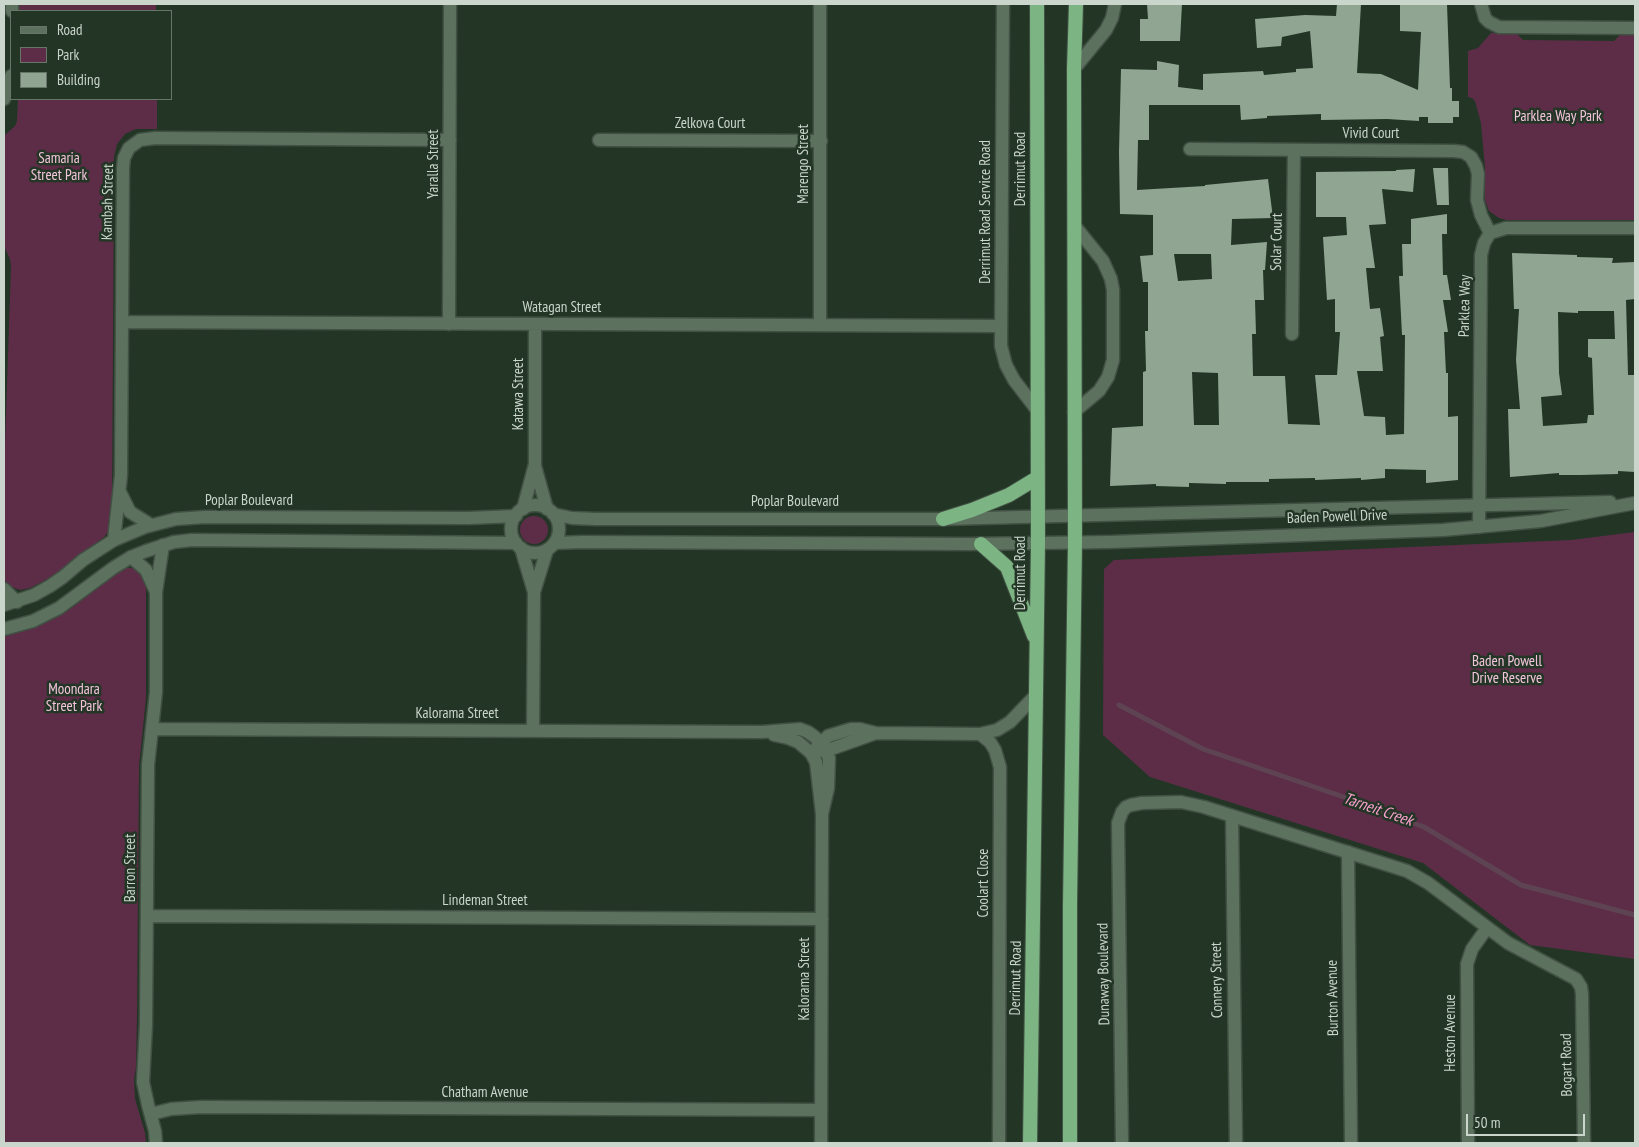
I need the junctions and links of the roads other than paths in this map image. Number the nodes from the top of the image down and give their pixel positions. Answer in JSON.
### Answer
{"nodes":[{"id":1,"x":450,"y":4,"type":"edge"},
{"id":2,"x":820,"y":4,"type":"edge"},
{"id":3,"x":1003,"y":4,"type":"edge"},
{"id":4,"x":1037,"y":4,"type":"edge"},
{"id":5,"x":1076,"y":4,"type":"edge"},
{"id":6,"x":1114,"y":4,"type":"edge"},
{"id":7,"x":1480,"y":4,"type":"edge"},
{"id":8,"x":1635,"y":28,"type":"edge"},
{"id":9,"x":1074,"y":69,"type":"junction"},
{"id":10,"x":10,"y":79,"type":"edge"},
{"id":11,"x":4,"y":99,"type":"edge"},
{"id":12,"x":450,"y":140,"type":"junction"},
{"id":13,"x":599,"y":140,"type":"dead end"},
{"id":14,"x":821,"y":141,"type":"junction"},
{"id":15,"x":1190,"y":149,"type":"dead end"},
{"id":16,"x":1294,"y":150,"type":"junction"},
{"id":17,"x":1074,"y":225,"type":"junction"},
{"id":18,"x":1635,"y":228,"type":"edge"},
{"id":19,"x":1490,"y":233,"type":"junction"},
{"id":20,"x":123,"y":322,"type":"junction"},
{"id":21,"x":449,"y":324,"type":"junction"},
{"id":22,"x":535,"y":324,"type":"junction"},
{"id":23,"x":820,"y":325,"type":"junction"},
{"id":24,"x":1001,"y":326,"type":"junction"},
{"id":25,"x":1292,"y":334,"type":"dead end"},
{"id":26,"x":1037,"y":410,"type":"junction"},
{"id":27,"x":1074,"y":412,"type":"junction"},
{"id":28,"x":535,"y":464,"type":"junction"},
{"id":29,"x":1037,"y":478,"type":"junction"},
{"id":30,"x":120,"y":492,"type":"junction"},
{"id":31,"x":1478,"y":506,"type":"junction"},
{"id":32,"x":550,"y":511,"type":"junction"},
{"id":33,"x":520,"y":512,"type":"junction"},
{"id":34,"x":1074,"y":516,"type":"junction"},
{"id":35,"x":1037,"y":517,"type":"junction"},
{"id":36,"x":944,"y":518,"type":"junction"},
{"id":37,"x":151,"y":525,"type":"junction"},
{"id":38,"x":1479,"y":528,"type":"junction"},
{"id":39,"x":114,"y":540,"type":"junction"},
{"id":40,"x":1075,"y":542,"type":"junction"},
{"id":41,"x":1038,"y":543,"type":"junction"},
{"id":42,"x":982,"y":544,"type":"junction"},
{"id":43,"x":163,"y":545,"type":"junction"},
{"id":44,"x":518,"y":545,"type":"junction"},
{"id":45,"x":551,"y":547,"type":"junction"},
{"id":46,"x":131,"y":557,"type":"junction"},
{"id":47,"x":4,"y":588,"type":"edge"},
{"id":48,"x":156,"y":592,"type":"junction"},
{"id":49,"x":534,"y":592,"type":"junction"},
{"id":50,"x":16,"y":602,"type":"junction"},
{"id":51,"x":4,"y":605,"type":"edge"},
{"id":52,"x":4,"y":629,"type":"edge"},
{"id":53,"x":1037,"y":644,"type":"junction"},
{"id":54,"x":1036,"y":695,"type":"junction"},
{"id":55,"x":152,"y":729,"type":"junction"},
{"id":56,"x":534,"y":731,"type":"junction"},
{"id":57,"x":762,"y":732,"type":"junction"},
{"id":58,"x":980,"y":734,"type":"junction"},
{"id":59,"x":823,"y":747,"type":"junction"},
{"id":60,"x":811,"y":753,"type":"junction"},
{"id":61,"x":822,"y":814,"type":"junction"},
{"id":62,"x":1232,"y":816,"type":"junction"},
{"id":63,"x":1348,"y":852,"type":"junction"},
{"id":64,"x":147,"y":916,"type":"junction"},
{"id":65,"x":822,"y":919,"type":"junction"},
{"id":66,"x":1487,"y":928,"type":"junction"},
{"id":67,"x":821,"y":1110,"type":"junction"},
{"id":68,"x":151,"y":1114,"type":"junction"},
{"id":69,"x":156,"y":1143,"type":"edge"},
{"id":70,"x":821,"y":1143,"type":"edge"},
{"id":71,"x":999,"y":1143,"type":"edge"},
{"id":72,"x":1030,"y":1143,"type":"edge"},
{"id":73,"x":1070,"y":1143,"type":"edge"},
{"id":74,"x":1122,"y":1143,"type":"edge"},
{"id":75,"x":1236,"y":1143,"type":"edge"},
{"id":76,"x":1351,"y":1143,"type":"edge"},
{"id":77,"x":1468,"y":1143,"type":"edge"},
{"id":78,"x":1584,"y":1143,"type":"edge"}],
"edges":[{"from":1,"to":12,"type":"street","name":"Yaralla Street"},
{"from":2,"to":14,"type":"street","name":"Marengo Street"},
{"from":3,"to":24,"type":"street","name":"Derrimut Road Service Road"},
{"from":4,"to":26,"type":"highway","name":"Derrimut Road"},
{"from":5,"to":9,"type":"highway"},
{"from":6,"to":9,"type":"street"},
{"from":7,"to":8,"type":"street"},
{"from":9,"to":17,"type":"highway"},
{"from":10,"to":11,"type":"street"},
{"from":12,"to":20,"type":"street","name":"Kambah Street"},
{"from":12,"to":21,"type":"street","name":"Yaralla Street"},
{"from":13,"to":14,"type":"street","name":"Zelkova Court"},
{"from":14,"to":23,"type":"street","name":"Marengo Street"},
{"from":15,"to":16,"type":"street","name":"Vivid Court"},
{"from":16,"to":19,"type":"street","name":"Vivid Court"},
{"from":16,"to":25,"type":"street","name":"Solar Court"},
{"from":17,"to":27,"type":"highway"},
{"from":17,"to":27,"type":"street"},
{"from":18,"to":19,"type":"street"},
{"from":19,"to":31,"type":"street","name":"Parklea Way"},
{"from":20,"to":21,"type":"street","name":"Watagan Street"},
{"from":20,"to":30,"type":"street","name":"Kambah Street"},
{"from":21,"to":22,"type":"street","name":"Watagan Street"},
{"from":22,"to":23,"type":"street","name":"Watagan Street"},
{"from":22,"to":28,"type":"street","name":"Katawa Street"},
{"from":23,"to":24,"type":"street","name":"Watagan Street"},
{"from":24,"to":26,"type":"street","name":"Derrimut Road Service Road"},
{"from":26,"to":29,"type":"highway","name":"Derrimut Road"},
{"from":27,"to":34,"type":"highway"},
{"from":28,"to":32,"type":"street","name":"Katawa Street"},
{"from":28,"to":33,"type":"street","name":"Katawa Street"},
{"from":29,"to":35,"type":"highway","name":"Derrimut Road"},
{"from":29,"to":36,"type":"highway"},
{"from":30,"to":37,"type":"street"},
{"from":30,"to":39,"type":"street","name":"Kambah Street"},
{"from":31,"to":34,"type":"street","name":"Baden Powell Drive"},
{"from":31,"to":38,"type":"street","name":"Parklea Way"},
{"from":31,"to":38,"type":"street","name":"Baden Powell Drive"},
{"from":32,"to":33,"type":"street"},
{"from":32,"to":36,"type":"street","name":"Poplar Boulevard"},
{"from":32,"to":45,"type":"street"},
{"from":33,"to":37,"type":"street","name":"Poplar Boulevard"},
{"from":33,"to":44,"type":"street"},
{"from":34,"to":35,"type":"street","name":"Baden Powell Drive"},
{"from":34,"to":40,"type":"highway"},
{"from":35,"to":36,"type":"street","name":"Poplar Boulevard"},
{"from":35,"to":41,"type":"highway","name":"Derrimut Road"},
{"from":37,"to":39,"type":"street","name":"Poplar Boulevard"},
{"from":38,"to":40,"type":"street","name":"Baden Powell Drive"},
{"from":39,"to":50,"type":"street","name":"Poplar Boulevard"},
{"from":40,"to":41,"type":"street","name":"Baden Powell Drive"},
{"from":40,"to":73,"type":"highway"},
{"from":41,"to":42,"type":"street"},
{"from":41,"to":53,"type":"highway","name":"Derrimut Road"},
{"from":42,"to":45,"type":"street"},
{"from":42,"to":53,"type":"highway"},
{"from":43,"to":44,"type":"street"},
{"from":43,"to":46,"type":"street"},
{"from":43,"to":48,"type":"street","name":"Barron Street"},
{"from":44,"to":45,"type":"street"},
{"from":44,"to":49,"type":"street"},
{"from":45,"to":49,"type":"street"},
{"from":46,"to":48,"type":"street","name":"Barron Street"},
{"from":46,"to":52,"type":"street"},
{"from":47,"to":50,"type":"street"},
{"from":48,"to":55,"type":"street","name":"Barron Street"},
{"from":49,"to":56,"type":"street"},
{"from":50,"to":51,"type":"street","name":"Poplar Boulevard"},
{"from":53,"to":54,"type":"highway","name":"Derrimut Road"},
{"from":54,"to":58,"type":"street"},
{"from":54,"to":72,"type":"highway","name":"Derrimut Road"},
{"from":55,"to":56,"type":"street","name":"Kalorama Street"},
{"from":55,"to":64,"type":"street","name":"Barron Street"},
{"from":56,"to":57,"type":"street","name":"Kalorama Street"},
{"from":57,"to":59,"type":"street","name":"Kalorama Street"},
{"from":57,"to":60,"type":"street","name":"Kalorama Street"},
{"from":58,"to":59,"type":"street"},
{"from":58,"to":71,"type":"street","name":"Coolart Close"},
{"from":59,"to":60,"type":"street"},
{"from":59,"to":61,"type":"street","name":"Kalorama Street"},
{"from":60,"to":61,"type":"street","name":"Kalorama Street"},
{"from":61,"to":65,"type":"street","name":"Kalorama Street"},
{"from":62,"to":63,"type":"street"},
{"from":62,"to":74,"type":"street","name":"Dunaway Boulevard"},
{"from":62,"to":75,"type":"street","name":"Connery Street"},
{"from":63,"to":66,"type":"street"},
{"from":63,"to":76,"type":"street","name":"Burton Avenue"},
{"from":64,"to":65,"type":"street","name":"Lindeman Street"},
{"from":64,"to":68,"type":"street","name":"Barron Street"},
{"from":65,"to":67,"type":"street","name":"Kalorama Street"},
{"from":66,"to":77,"type":"street","name":"Heston Avenue"},
{"from":66,"to":78,"type":"street","name":"Bogart Road"},
{"from":67,"to":68,"type":"street","name":"Chatham Avenue"},
{"from":67,"to":70,"type":"street","name":"Kalorama Street"},
{"from":68,"to":69,"type":"street","name":"Barron Street"}]}
